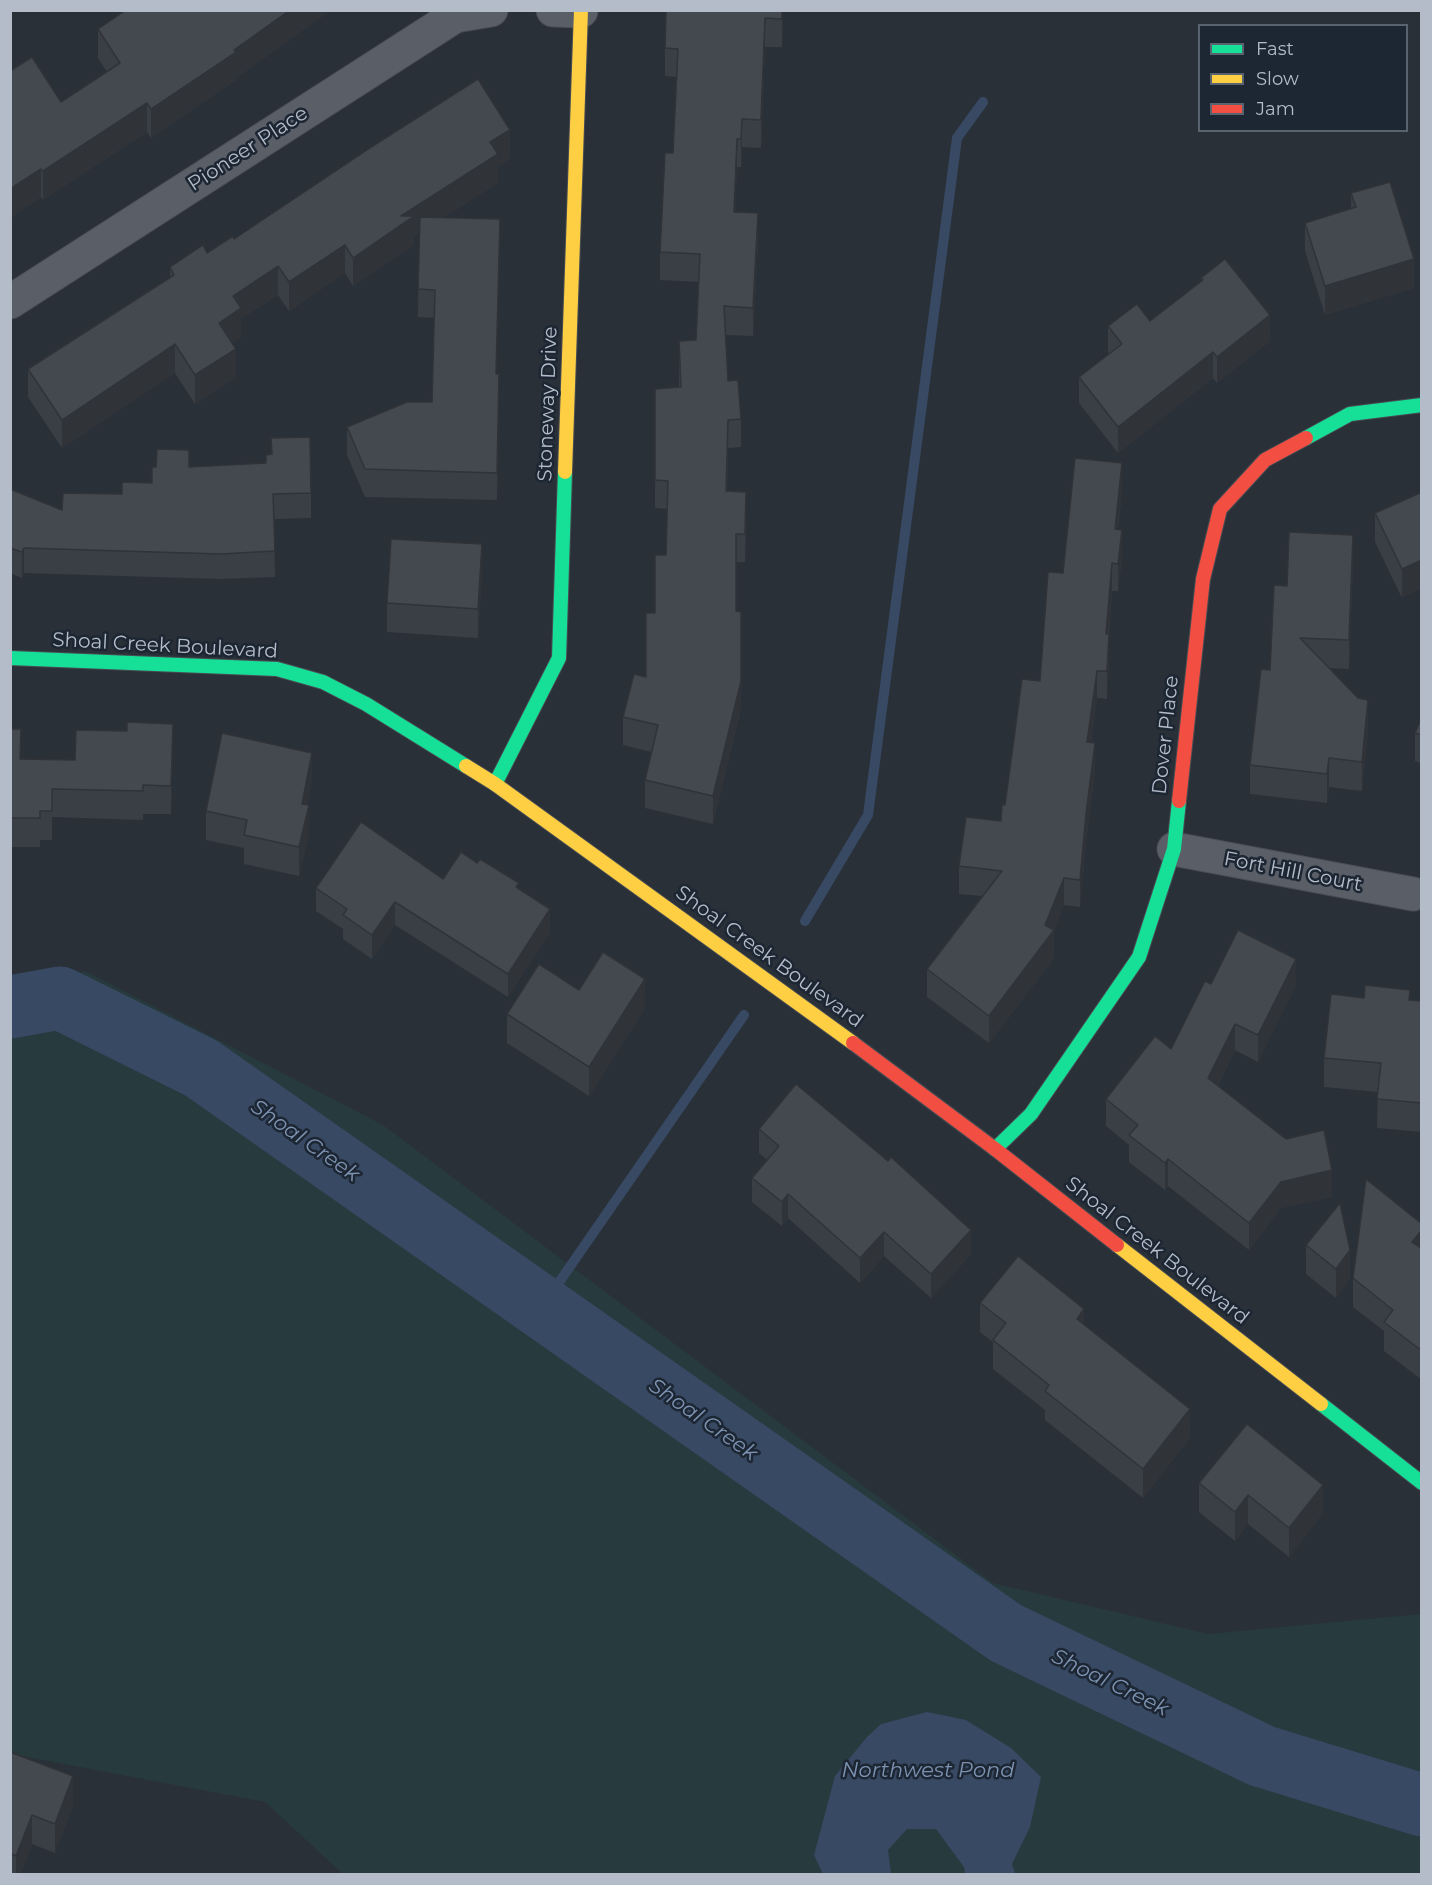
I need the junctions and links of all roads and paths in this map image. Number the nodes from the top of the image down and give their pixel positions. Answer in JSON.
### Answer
{"nodes":[{"id":1,"x":491,"y":10,"type":"edge"},
{"id":2,"x":553,"y":10,"type":"edge"},
{"id":3,"x":581,"y":11,"type":"edge"},
{"id":4,"x":10,"y":302,"type":"edge"},
{"id":5,"x":1422,"y":405,"type":"edge"},
{"id":6,"x":10,"y":658,"type":"edge"},
{"id":7,"x":495,"y":784,"type":"junction"},
{"id":8,"x":1174,"y":849,"type":"junction"},
{"id":9,"x":1413,"y":894,"type":"dead end"},
{"id":10,"x":995,"y":1149,"type":"junction"},
{"id":11,"x":1422,"y":1483,"type":"edge"}],
"edges":[{"from":1,"to":4,"type":"street","name":"Pioneer Place"},
{"from":2,"to":3,"type":"street"},
{"from":3,"to":7,"type":"street","name":"Stoneway Drive"},
{"from":5,"to":8,"type":"street","name":"Dover Place"},
{"from":6,"to":7,"type":"street","name":"Shoal Creek Boulevard"},
{"from":7,"to":10,"type":"street","name":"Shoal Creek Boulevard"},
{"from":8,"to":9,"type":"street","name":"Fort Hill Court"},
{"from":8,"to":10,"type":"street","name":"Dover Place"},
{"from":10,"to":11,"type":"street","name":"Shoal Creek Boulevard"}]}
